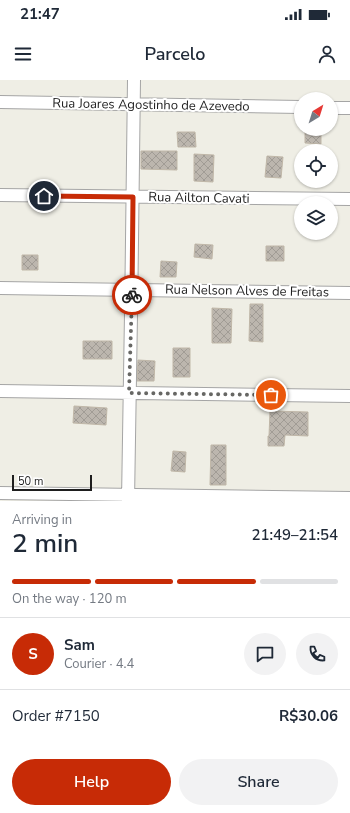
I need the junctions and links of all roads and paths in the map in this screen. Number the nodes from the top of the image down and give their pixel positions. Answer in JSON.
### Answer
{"nodes":[{"id":1,"x":134,"y":80,"type":"edge"},
{"id":2,"x":0,"y":102,"type":"edge"},
{"id":3,"x":134,"y":104,"type":"junction"},
{"id":4,"x":294,"y":107,"type":"edge"},
{"id":5,"x":338,"y":108,"type":"edge"},
{"id":6,"x":350,"y":108,"type":"edge"},
{"id":7,"x":0,"y":195,"type":"edge"},
{"id":8,"x":133,"y":197,"type":"junction"},
{"id":9,"x":350,"y":199,"type":"edge"},
{"id":10,"x":0,"y":288,"type":"edge"},
{"id":11,"x":132,"y":289,"type":"junction"},
{"id":12,"x":350,"y":293,"type":"edge"},
{"id":13,"x":0,"y":391,"type":"edge"},
{"id":14,"x":129,"y":393,"type":"junction"},
{"id":15,"x":350,"y":396,"type":"edge"},
{"id":16,"x":0,"y":494,"type":"edge"},
{"id":17,"x":128,"y":498,"type":"edge"},
{"id":18,"x":350,"y":498,"type":"edge"}],
"edges":[{"from":1,"to":3,"type":"street"},
{"from":2,"to":3,"type":"street","name":"Rua Joares Agostinho de Azevedo"},
{"from":3,"to":4,"type":"street","name":"Rua Joares Agostinho de Azevedo"},
{"from":3,"to":8,"type":"street"},
{"from":5,"to":6,"type":"street"},
{"from":7,"to":8,"type":"street","name":"Rua Ailton Cavati"},
{"from":8,"to":9,"type":"street","name":"Rua Ailton Cavati"},
{"from":8,"to":11,"type":"street"},
{"from":10,"to":11,"type":"street","name":"Rua Nelson Alves de Freitas"},
{"from":11,"to":12,"type":"street","name":"Rua Nelson Alves de Freitas"},
{"from":11,"to":14,"type":"street"},
{"from":13,"to":14,"type":"street"},
{"from":14,"to":15,"type":"street"},
{"from":14,"to":17,"type":"street"},
{"from":16,"to":17,"type":"street"},
{"from":17,"to":18,"type":"street"}]}
